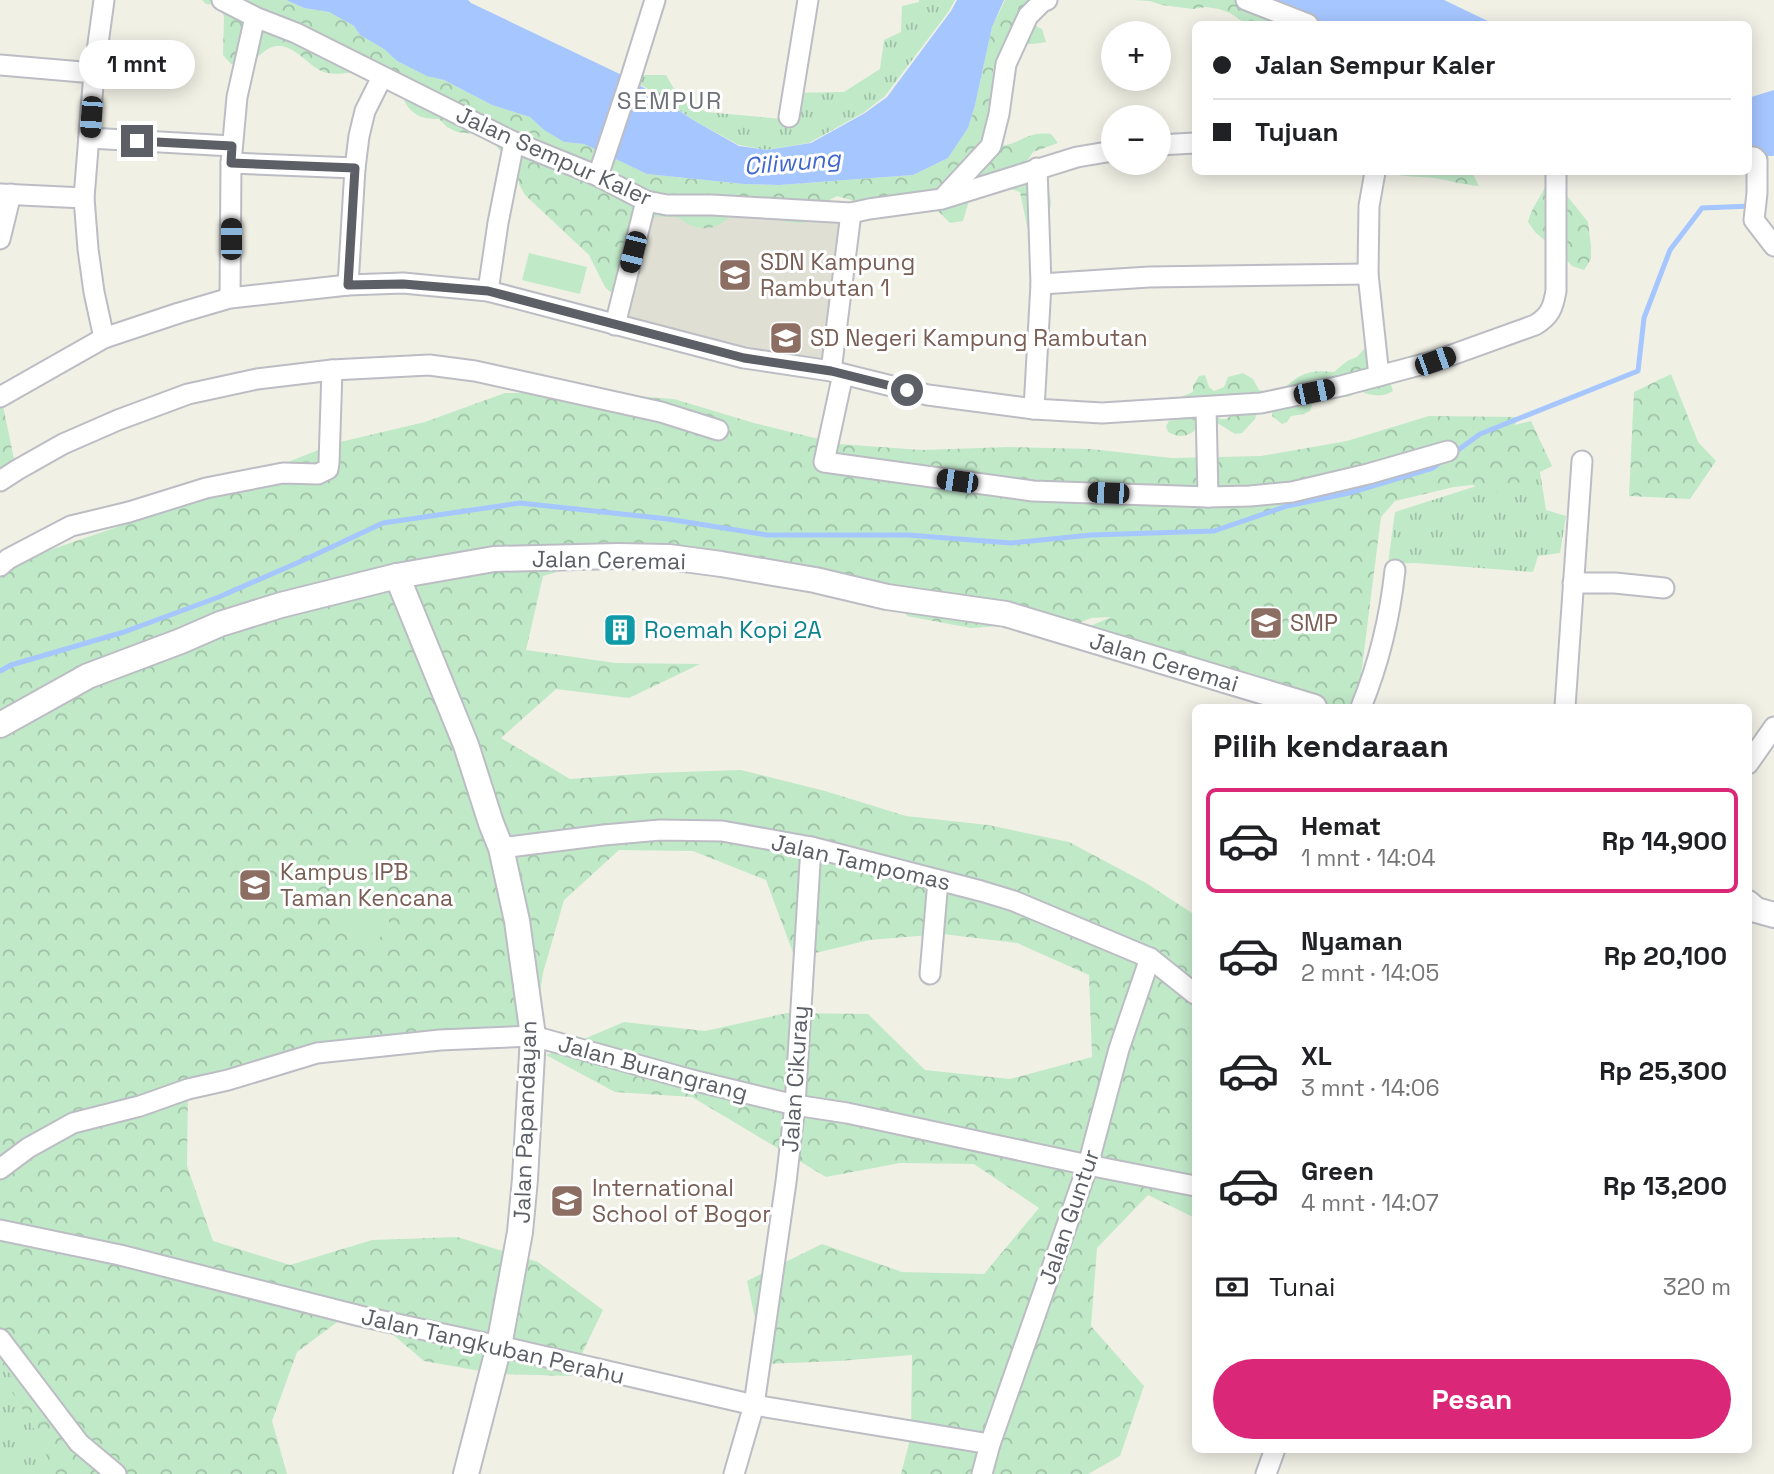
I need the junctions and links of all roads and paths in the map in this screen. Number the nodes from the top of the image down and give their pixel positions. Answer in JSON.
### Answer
{"nodes":[{"id":1,"x":104,"y":0,"type":"edge"},
{"id":2,"x":222,"y":0,"type":"edge"},
{"id":3,"x":655,"y":0,"type":"edge"},
{"id":4,"x":808,"y":0,"type":"edge"},
{"id":5,"x":1047,"y":0,"type":"edge"},
{"id":6,"x":1246,"y":0,"type":"edge"},
{"id":7,"x":255,"y":17,"type":"junction"},
{"id":8,"x":1300,"y":21,"type":"edge"},
{"id":9,"x":0,"y":65,"type":"edge"},
{"id":10,"x":94,"y":73,"type":"junction"},
{"id":11,"x":382,"y":77,"type":"junction"},
{"id":12,"x":789,"y":117,"type":"dead end"},
{"id":13,"x":89,"y":138,"type":"junction"},
{"id":14,"x":514,"y":142,"type":"junction"},
{"id":15,"x":1192,"y":143,"type":"edge"},
{"id":16,"x":1171,"y":144,"type":"edge"},
{"id":17,"x":1101,"y":153,"type":"edge"},
{"id":18,"x":232,"y":155,"type":"junction"},
{"id":19,"x":1752,"y":158,"type":"edge"},
{"id":20,"x":355,"y":168,"type":"junction"},
{"id":21,"x":600,"y":168,"type":"junction"},
{"id":22,"x":1037,"y":168,"type":"junction"},
{"id":23,"x":1374,"y":175,"type":"edge"},
{"id":24,"x":1556,"y":175,"type":"edge"},
{"id":25,"x":6,"y":194,"type":"edge"},
{"id":26,"x":84,"y":198,"type":"junction"},
{"id":27,"x":942,"y":199,"type":"junction"},
{"id":28,"x":646,"y":201,"type":"junction"},
{"id":29,"x":851,"y":213,"type":"junction"},
{"id":30,"x":0,"y":239,"type":"edge"},
{"id":31,"x":1774,"y":246,"type":"edge"},
{"id":32,"x":1368,"y":274,"type":"junction"},
{"id":33,"x":1041,"y":284,"type":"junction"},
{"id":34,"x":348,"y":285,"type":"junction"},
{"id":35,"x":488,"y":291,"type":"junction"},
{"id":36,"x":230,"y":298,"type":"junction"},
{"id":37,"x":615,"y":325,"type":"junction"},
{"id":38,"x":104,"y":338,"type":"junction"},
{"id":39,"x":332,"y":370,"type":"junction"},
{"id":40,"x":837,"y":373,"type":"junction"},
{"id":41,"x":1380,"y":376,"type":"junction"},
{"id":42,"x":2,"y":392,"type":"edge"},
{"id":43,"x":1206,"y":407,"type":"junction"},
{"id":44,"x":1034,"y":409,"type":"junction"},
{"id":45,"x":718,"y":430,"type":"dead end"},
{"id":46,"x":1448,"y":451,"type":"dead end"},
{"id":47,"x":1582,"y":461,"type":"dead end"},
{"id":48,"x":0,"y":481,"type":"edge"},
{"id":49,"x":1208,"y":497,"type":"junction"},
{"id":50,"x":0,"y":566,"type":"edge"},
{"id":51,"x":1395,"y":570,"type":"dead end"},
{"id":52,"x":397,"y":576,"type":"junction"},
{"id":53,"x":1573,"y":583,"type":"junction"},
{"id":54,"x":1664,"y":588,"type":"dead end"},
{"id":55,"x":1304,"y":704,"type":"edge"},
{"id":56,"x":1362,"y":704,"type":"edge"},
{"id":57,"x":1565,"y":704,"type":"edge"},
{"id":58,"x":0,"y":725,"type":"edge"},
{"id":59,"x":1774,"y":727,"type":"edge"},
{"id":60,"x":1752,"y":758,"type":"edge"},
{"id":61,"x":811,"y":847,"type":"junction"},
{"id":62,"x":501,"y":848,"type":"junction"},
{"id":63,"x":938,"y":880,"type":"junction"},
{"id":64,"x":1752,"y":906,"type":"edge"},
{"id":65,"x":1774,"y":915,"type":"edge"},
{"id":66,"x":1150,"y":958,"type":"junction"},
{"id":67,"x":930,"y":974,"type":"dead end"},
{"id":68,"x":1192,"y":992,"type":"edge"},
{"id":69,"x":533,"y":1036,"type":"junction"},
{"id":70,"x":795,"y":1105,"type":"junction"},
{"id":71,"x":1088,"y":1165,"type":"junction"},
{"id":72,"x":0,"y":1168,"type":"edge"},
{"id":73,"x":1192,"y":1185,"type":"edge"},
{"id":74,"x":0,"y":1230,"type":"edge"},
{"id":75,"x":0,"y":1339,"type":"edge"},
{"id":76,"x":499,"y":1346,"type":"junction"},
{"id":77,"x":754,"y":1405,"type":"junction"},
{"id":78,"x":990,"y":1444,"type":"junction"},
{"id":79,"x":1274,"y":1453,"type":"edge"},
{"id":80,"x":116,"y":1474,"type":"edge"},
{"id":81,"x":466,"y":1474,"type":"edge"},
{"id":82,"x":734,"y":1474,"type":"edge"},
{"id":83,"x":982,"y":1474,"type":"edge"},
{"id":84,"x":1266,"y":1474,"type":"edge"}],
"edges":[{"from":1,"to":10,"type":"street"},
{"from":2,"to":7,"type":"street","name":"Jalan Sempur Kaler"},
{"from":3,"to":21,"type":"street"},
{"from":4,"to":12,"type":"street"},
{"from":5,"to":27,"type":"street"},
{"from":6,"to":8,"type":"street"},
{"from":7,"to":11,"type":"street","name":"Jalan Sempur Kaler"},
{"from":7,"to":18,"type":"street"},
{"from":9,"to":10,"type":"street"},
{"from":10,"to":13,"type":"street"},
{"from":11,"to":14,"type":"street","name":"Jalan Sempur Kaler"},
{"from":11,"to":20,"type":"street"},
{"from":13,"to":18,"type":"street"},
{"from":13,"to":26,"type":"street"},
{"from":14,"to":21,"type":"street","name":"Jalan Sempur Kaler"},
{"from":14,"to":35,"type":"street"},
{"from":15,"to":16,"type":"street"},
{"from":17,"to":22,"type":"street","name":"Jalan Sempur Kaler"},
{"from":18,"to":20,"type":"street"},
{"from":18,"to":36,"type":"street"},
{"from":19,"to":31,"type":"street"},
{"from":20,"to":34,"type":"street"},
{"from":21,"to":28,"type":"street","name":"Jalan Sempur Kaler"},
{"from":22,"to":27,"type":"street","name":"Jalan Sempur Kaler"},
{"from":22,"to":33,"type":"street"},
{"from":23,"to":32,"type":"street"},
{"from":24,"to":41,"type":"street"},
{"from":25,"to":26,"type":"street"},
{"from":25,"to":30,"type":"street"},
{"from":26,"to":38,"type":"street"},
{"from":27,"to":29,"type":"street","name":"Jalan Sempur Kaler"},
{"from":28,"to":29,"type":"street","name":"Jalan Sempur Kaler"},
{"from":28,"to":37,"type":"street"},
{"from":29,"to":40,"type":"street"},
{"from":32,"to":33,"type":"street"},
{"from":32,"to":41,"type":"street"},
{"from":33,"to":44,"type":"street"},
{"from":34,"to":35,"type":"street"},
{"from":34,"to":36,"type":"street"},
{"from":35,"to":37,"type":"street"},
{"from":36,"to":38,"type":"street"},
{"from":37,"to":40,"type":"street"},
{"from":38,"to":42,"type":"street"},
{"from":39,"to":45,"type":"street"},
{"from":39,"to":48,"type":"street"},
{"from":39,"to":50,"type":"street"},
{"from":40,"to":44,"type":"street"},
{"from":40,"to":49,"type":"street"},
{"from":41,"to":43,"type":"street"},
{"from":43,"to":44,"type":"street"},
{"from":43,"to":49,"type":"street"},
{"from":46,"to":49,"type":"street"},
{"from":47,"to":53,"type":"street"},
{"from":51,"to":56,"type":"street"},
{"from":52,"to":55,"type":"street","name":"Jalan Ceremai"},
{"from":52,"to":58,"type":"street","name":"Jalan Ceremai"},
{"from":52,"to":62,"type":"street","name":"Jalan Papandayan"},
{"from":53,"to":54,"type":"street"},
{"from":53,"to":57,"type":"street"},
{"from":59,"to":60,"type":"street"},
{"from":61,"to":62,"type":"street","name":"Jalan Tampomas"},
{"from":61,"to":63,"type":"street","name":"Jalan Tampomas"},
{"from":61,"to":70,"type":"street","name":"Jalan Cikuray"},
{"from":62,"to":69,"type":"street","name":"Jalan Papandayan"},
{"from":63,"to":66,"type":"street","name":"Jalan Tampomas"},
{"from":63,"to":67,"type":"street"},
{"from":64,"to":65,"type":"street"},
{"from":66,"to":68,"type":"street","name":"Jalan Tampomas"},
{"from":66,"to":71,"type":"street","name":"Jalan Guntur"},
{"from":69,"to":70,"type":"street","name":"Jalan Burangrang"},
{"from":69,"to":72,"type":"street","name":"Jalan Burangrang"},
{"from":69,"to":76,"type":"street","name":"Jalan Papandayan"},
{"from":70,"to":71,"type":"street","name":"Jalan Burangrang"},
{"from":70,"to":77,"type":"street","name":"Jalan Cikuray"},
{"from":71,"to":73,"type":"street","name":"Jalan Burangrang"},
{"from":71,"to":78,"type":"street","name":"Jalan Guntur"},
{"from":74,"to":76,"type":"street","name":"Jalan Tangkuban Perahu"},
{"from":75,"to":80,"type":"street"},
{"from":76,"to":77,"type":"street","name":"Jalan Tangkuban Perahu"},
{"from":76,"to":81,"type":"street","name":"Jalan Papandayan"},
{"from":77,"to":78,"type":"street","name":"Jalan Tangkuban Perahu"},
{"from":77,"to":82,"type":"street","name":"Jalan Cikuray"},
{"from":78,"to":83,"type":"street","name":"Jalan Guntur"},
{"from":79,"to":84,"type":"street"}]}
